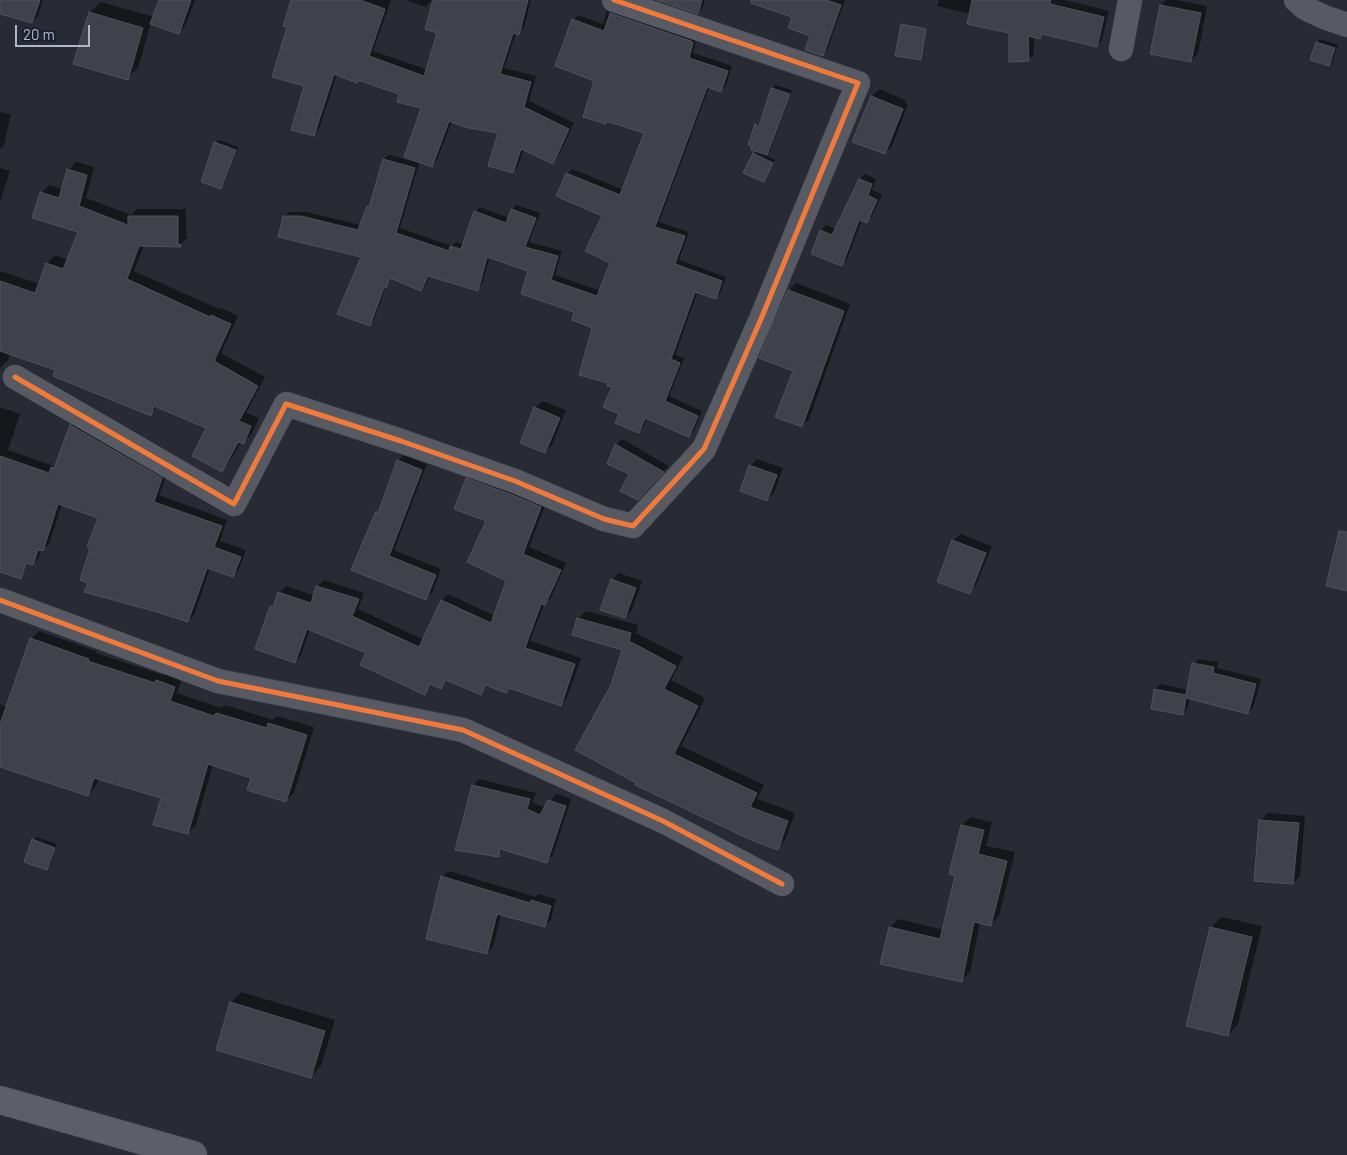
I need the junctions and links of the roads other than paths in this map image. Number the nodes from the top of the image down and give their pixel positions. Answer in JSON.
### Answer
{"nodes":[{"id":1,"x":614,"y":0,"type":"edge"},
{"id":2,"x":1130,"y":0,"type":"edge"},
{"id":3,"x":1296,"y":0,"type":"edge"},
{"id":4,"x":1347,"y":25,"type":"edge"},
{"id":5,"x":1121,"y":49,"type":"dead end"},
{"id":6,"x":15,"y":377,"type":"dead end"},
{"id":7,"x":0,"y":600,"type":"edge"},
{"id":8,"x":782,"y":884,"type":"dead end"},
{"id":9,"x":0,"y":1100,"type":"edge"},
{"id":10,"x":193,"y":1155,"type":"edge"}],
"edges":[{"from":1,"to":6,"type":"street"},
{"from":2,"to":5,"type":"street"},
{"from":3,"to":4,"type":"street"},
{"from":7,"to":8,"type":"street"},
{"from":9,"to":10,"type":"main road"}]}
